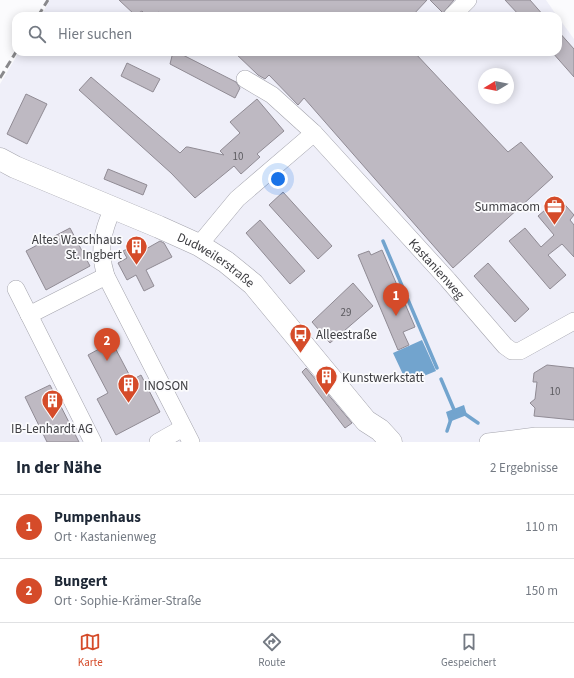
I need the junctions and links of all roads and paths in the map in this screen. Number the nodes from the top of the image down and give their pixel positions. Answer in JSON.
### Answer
{"nodes":[{"id":1,"x":468,"y":0,"type":"edge"},
{"id":2,"x":456,"y":12,"type":"edge"},
{"id":3,"x":245,"y":79,"type":"dead end"},
{"id":4,"x":314,"y":133,"type":"junction"},
{"id":5,"x":5,"y":163,"type":"edge"},
{"id":6,"x":114,"y":208,"type":"junction"},
{"id":7,"x":199,"y":245,"type":"junction"},
{"id":8,"x":106,"y":276,"type":"junction"},
{"id":9,"x":16,"y":289,"type":"dead end"},
{"id":10,"x":29,"y":315,"type":"junction"},
{"id":11,"x":574,"y":321,"type":"edge"},
{"id":12,"x":366,"y":420,"type":"junction"},
{"id":13,"x":187,"y":435,"type":"edge"},
{"id":14,"x":574,"y":436,"type":"edge"},
{"id":15,"x":93,"y":442,"type":"edge"},
{"id":16,"x":158,"y":442,"type":"edge"},
{"id":17,"x":372,"y":442,"type":"edge"},
{"id":18,"x":390,"y":442,"type":"edge"},
{"id":19,"x":398,"y":442,"type":"edge"},
{"id":20,"x":405,"y":442,"type":"edge"},
{"id":21,"x":488,"y":442,"type":"edge"}],
"edges":[{"from":1,"to":2,"type":"street"},
{"from":3,"to":4,"type":"street","name":"Kastanienweg"},
{"from":4,"to":7,"type":"street"},
{"from":4,"to":11,"type":"street","name":"Kastanienweg"},
{"from":5,"to":6,"type":"main road","name":"Dudweilerstraße"},
{"from":6,"to":7,"type":"main road","name":"Dudweilerstraße"},
{"from":6,"to":8,"type":"street"},
{"from":7,"to":12,"type":"main road","name":"Dudweilerstraße"},
{"from":8,"to":10,"type":"street"},
{"from":8,"to":13,"type":"street"},
{"from":9,"to":10,"type":"street"},
{"from":10,"to":15,"type":"street"},
{"from":12,"to":17,"type":"main road","name":"Dudweilerstraße"},
{"from":12,"to":18,"type":"main road","name":"Dudweilerstraße"},
{"from":13,"to":16,"type":"street"},
{"from":14,"to":21,"type":"street"},
{"from":19,"to":20,"type":"main road"}]}
